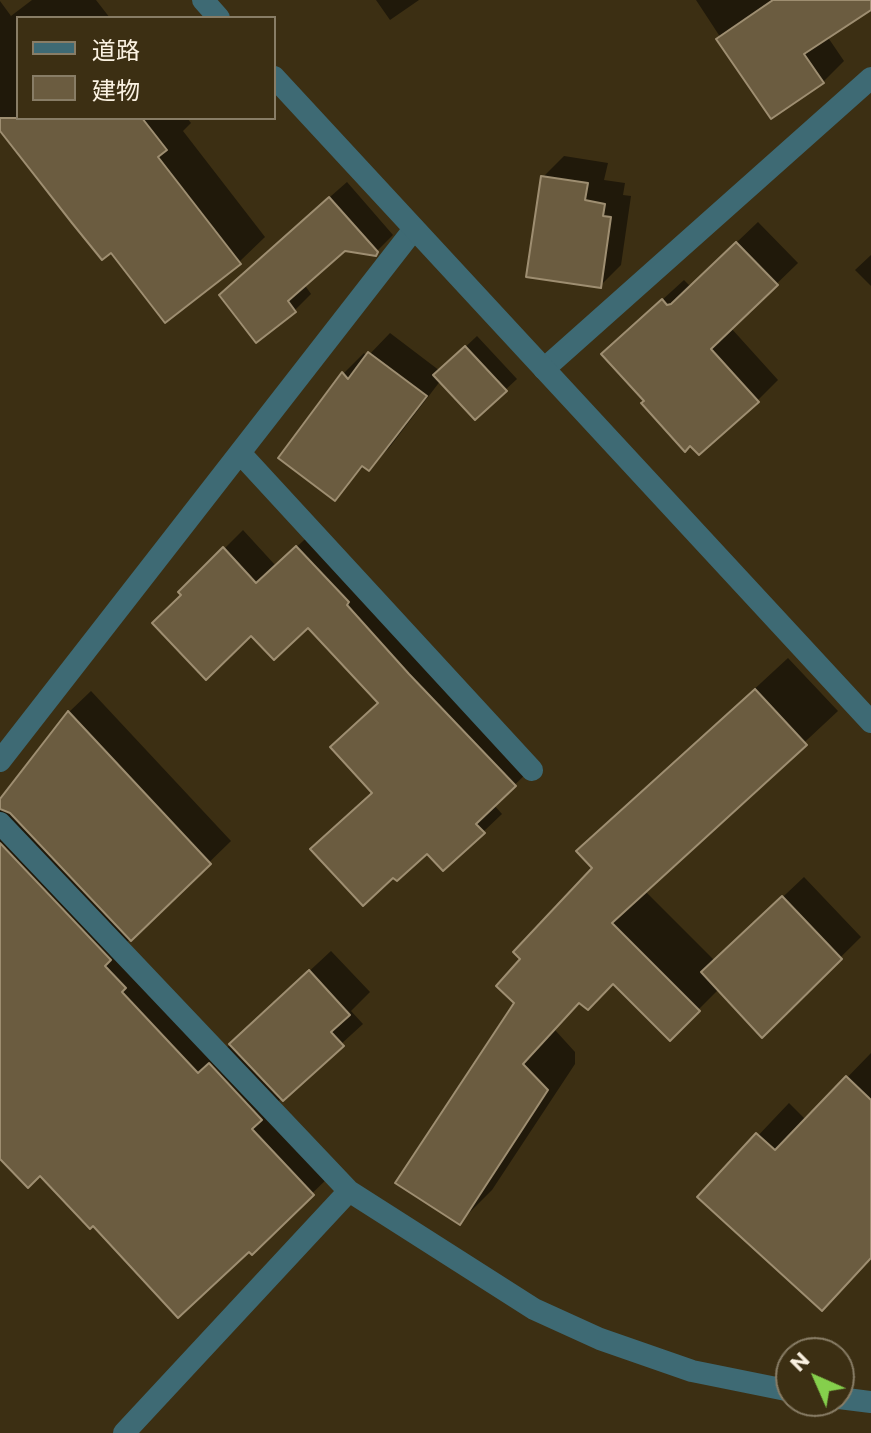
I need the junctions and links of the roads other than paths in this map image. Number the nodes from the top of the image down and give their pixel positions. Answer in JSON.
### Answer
{"nodes":[{"id":1,"x":203,"y":0,"type":"edge"},
{"id":2,"x":217,"y":16,"type":"edge"},
{"id":3,"x":871,"y":78,"type":"edge"},
{"id":4,"x":276,"y":79,"type":"edge"},
{"id":5,"x":414,"y":229,"type":"junction"},
{"id":6,"x":544,"y":369,"type":"junction"},
{"id":7,"x":240,"y":453,"type":"junction"},
{"id":8,"x":871,"y":722,"type":"edge"},
{"id":9,"x":0,"y":761,"type":"edge"},
{"id":10,"x":532,"y":770,"type":"dead end"},
{"id":11,"x":0,"y":823,"type":"edge"},
{"id":12,"x":349,"y":1191,"type":"junction"},
{"id":13,"x":775,"y":1388,"type":"edge"},
{"id":14,"x":124,"y":1433,"type":"edge"}],
"edges":[{"from":1,"to":2,"type":"street"},
{"from":3,"to":6,"type":"street"},
{"from":4,"to":5,"type":"street"},
{"from":5,"to":6,"type":"street"},
{"from":5,"to":7,"type":"street"},
{"from":6,"to":8,"type":"street"},
{"from":7,"to":9,"type":"street"},
{"from":7,"to":10,"type":"street"},
{"from":11,"to":12,"type":"street"},
{"from":12,"to":13,"type":"street"},
{"from":12,"to":14,"type":"street"}]}
